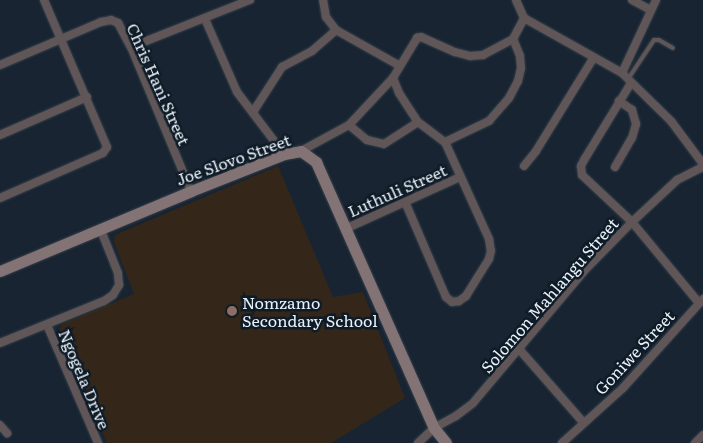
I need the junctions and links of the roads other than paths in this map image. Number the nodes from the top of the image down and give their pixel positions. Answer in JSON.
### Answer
{"nodes":[{"id":1,"x":44,"y":0,"type":"edge"},
{"id":2,"x":250,"y":0,"type":"edge"},
{"id":3,"x":323,"y":0,"type":"edge"},
{"id":4,"x":516,"y":0,"type":"edge"},
{"id":5,"x":632,"y":0,"type":"edge"},
{"id":6,"x":656,"y":0,"type":"edge"},
{"id":7,"x":650,"y":10,"type":"junction"},
{"id":8,"x":524,"y":18,"type":"junction"},
{"id":9,"x":205,"y":19,"type":"junction"},
{"id":10,"x":336,"y":30,"type":"junction"},
{"id":11,"x":513,"y":39,"type":"junction"},
{"id":12,"x":60,"y":40,"type":"junction"},
{"id":13,"x":131,"y":47,"type":"junction"},
{"id":14,"x":673,"y":48,"type":"dead end"},
{"id":15,"x":594,"y":57,"type":"junction"},
{"id":16,"x":0,"y":65,"type":"edge"},
{"id":17,"x":400,"y":66,"type":"junction"},
{"id":18,"x":622,"y":73,"type":"junction"},
{"id":19,"x":393,"y":78,"type":"junction"},
{"id":20,"x":629,"y":81,"type":"junction"},
{"id":21,"x":86,"y":97,"type":"junction"},
{"id":22,"x":619,"y":102,"type":"junction"},
{"id":23,"x":253,"y":112,"type":"junction"},
{"id":24,"x":418,"y":122,"type":"junction"},
{"id":25,"x":349,"y":125,"type":"junction"},
{"id":26,"x":0,"y":135,"type":"edge"},
{"id":27,"x":445,"y":142,"type":"junction"},
{"id":28,"x":301,"y":151,"type":"junction"},
{"id":29,"x":284,"y":154,"type":"junction"},
{"id":30,"x":524,"y":166,"type":"dead end"},
{"id":31,"x":703,"y":166,"type":"edge"},
{"id":32,"x":615,"y":167,"type":"dead end"},
{"id":33,"x":460,"y":177,"type":"junction"},
{"id":34,"x":191,"y":191,"type":"junction"},
{"id":35,"x":0,"y":198,"type":"edge"},
{"id":36,"x":405,"y":202,"type":"junction"},
{"id":37,"x":632,"y":222,"type":"junction"},
{"id":38,"x":100,"y":228,"type":"junction"},
{"id":39,"x":345,"y":229,"type":"junction"},
{"id":40,"x":0,"y":271,"type":"edge"},
{"id":41,"x":701,"y":301,"type":"edge"},
{"id":42,"x":48,"y":325,"type":"junction"},
{"id":43,"x":0,"y":343,"type":"edge"},
{"id":44,"x":519,"y":349,"type":"junction"},
{"id":45,"x":584,"y":422,"type":"junction"},
{"id":46,"x":0,"y":425,"type":"edge"},
{"id":47,"x":434,"y":428,"type":"junction"},
{"id":48,"x":7,"y":433,"type":"dead end"},
{"id":49,"x":703,"y":435,"type":"edge"},
{"id":50,"x":98,"y":443,"type":"edge"},
{"id":51,"x":418,"y":443,"type":"edge"},
{"id":52,"x":446,"y":443,"type":"edge"},
{"id":53,"x":562,"y":443,"type":"edge"},
{"id":54,"x":695,"y":443,"type":"edge"}],
"edges":[{"from":1,"to":12,"type":"street"},
{"from":2,"to":9,"type":"street"},
{"from":3,"to":10,"type":"street"},
{"from":4,"to":8,"type":"street"},
{"from":5,"to":7,"type":"street"},
{"from":6,"to":7,"type":"street"},
{"from":7,"to":18,"type":"street"},
{"from":8,"to":11,"type":"street"},
{"from":8,"to":15,"type":"street"},
{"from":9,"to":13,"type":"street"},
{"from":9,"to":23,"type":"street"},
{"from":10,"to":17,"type":"street"},
{"from":10,"to":23,"type":"street"},
{"from":11,"to":17,"type":"street"},
{"from":11,"to":27,"type":"street"},
{"from":12,"to":13,"type":"street","name":"Chris Hani Street"},
{"from":12,"to":16,"type":"street","name":"Chris Hani Street"},
{"from":12,"to":21,"type":"street"},
{"from":13,"to":34,"type":"street","name":"Chris Hani Street"},
{"from":14,"to":20,"type":"lane"},
{"from":15,"to":18,"type":"street"},
{"from":15,"to":30,"type":"street"},
{"from":17,"to":19,"type":"street"},
{"from":18,"to":20,"type":"street"},
{"from":19,"to":24,"type":"street"},
{"from":19,"to":25,"type":"street"},
{"from":20,"to":22,"type":"street"},
{"from":20,"to":31,"type":"street"},
{"from":21,"to":26,"type":"street"},
{"from":21,"to":35,"type":"street"},
{"from":22,"to":32,"type":"street"},
{"from":22,"to":37,"type":"street"},
{"from":23,"to":29,"type":"street"},
{"from":24,"to":25,"type":"street"},
{"from":24,"to":27,"type":"street"},
{"from":25,"to":28,"type":"street"},
{"from":27,"to":33,"type":"street"},
{"from":28,"to":29,"type":"street","name":"Joe Slovo Street"},
{"from":28,"to":39,"type":"street","name":"Joe Slovo Street"},
{"from":29,"to":34,"type":"street","name":"Joe Slovo Street"},
{"from":31,"to":37,"type":"street","name":"Solomon Mahlangu Street"},
{"from":33,"to":36,"type":"street","name":"Luthuli Street"},
{"from":33,"to":36,"type":"street"},
{"from":34,"to":38,"type":"street","name":"Joe Slovo Street"},
{"from":36,"to":39,"type":"street","name":"Luthuli Street"},
{"from":37,"to":41,"type":"street"},
{"from":37,"to":44,"type":"street","name":"Solomon Mahlangu Street"},
{"from":38,"to":40,"type":"street","name":"Joe Slovo Street"},
{"from":38,"to":42,"type":"street"},
{"from":39,"to":47,"type":"street","name":"Joe Slovo Street"},
{"from":41,"to":45,"type":"street","name":"Goniwe Street"},
{"from":42,"to":43,"type":"street"},
{"from":42,"to":50,"type":"street","name":"Ngogela Drive"},
{"from":44,"to":45,"type":"street"},
{"from":44,"to":47,"type":"street","name":"Solomon Mahlangu Street"},
{"from":45,"to":53,"type":"street","name":"Goniwe Street"},
{"from":46,"to":48,"type":"street"},
{"from":47,"to":51,"type":"street","name":"Solomon Mahlangu Street"},
{"from":47,"to":52,"type":"street","name":"Joe Slovo Street"},
{"from":49,"to":54,"type":"street"}]}
